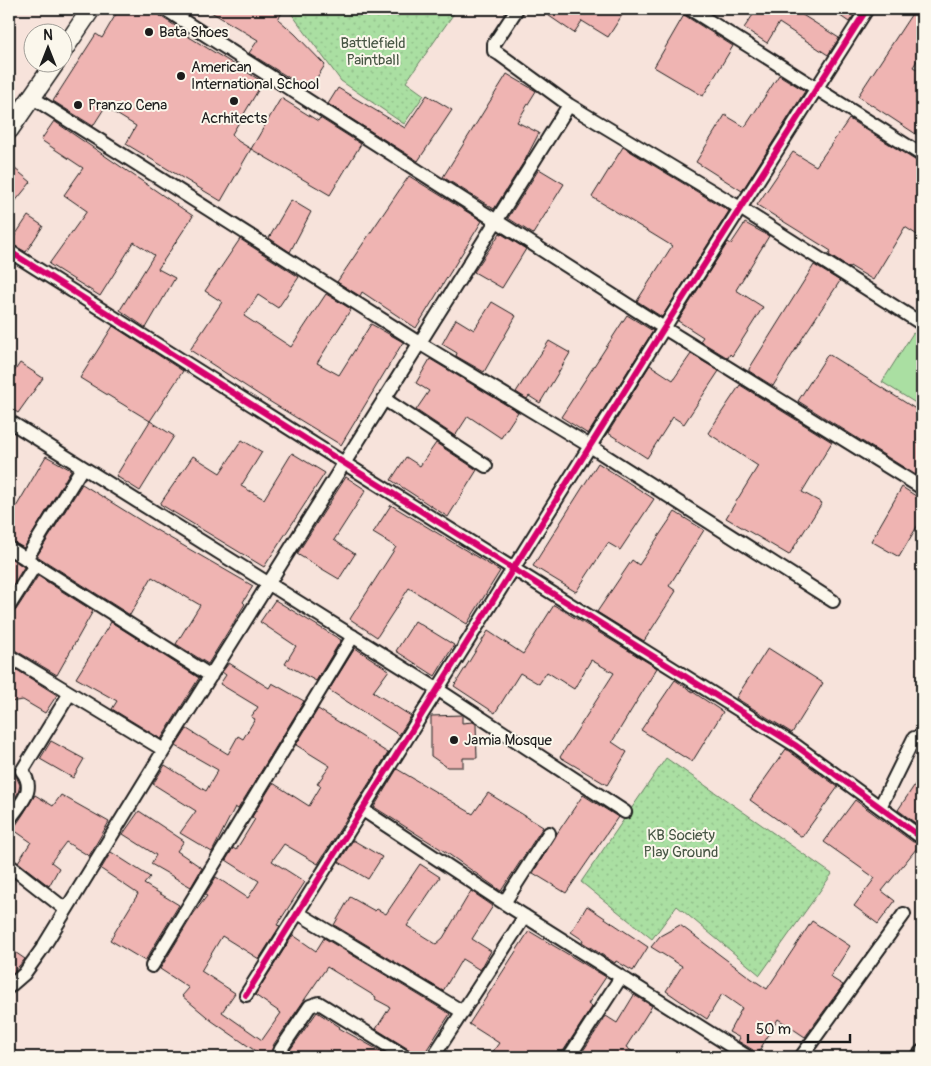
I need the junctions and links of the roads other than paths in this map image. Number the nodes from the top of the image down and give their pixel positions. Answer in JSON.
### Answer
{"nodes":[{"id":1,"x":91,"y":9,"type":"edge"},
{"id":2,"x":165,"y":9,"type":"edge"},
{"id":3,"x":518,"y":9,"type":"edge"},
{"id":4,"x":690,"y":9,"type":"edge"},
{"id":5,"x":867,"y":9,"type":"edge"},
{"id":6,"x":72,"y":37,"type":"edge"},
{"id":7,"x":50,"y":72,"type":"edge"},
{"id":8,"x":818,"y":89,"type":"junction"},
{"id":9,"x":33,"y":98,"type":"junction"},
{"id":10,"x":569,"y":105,"type":"junction"},
{"id":11,"x":9,"y":130,"type":"edge"},
{"id":12,"x":922,"y":154,"type":"edge"},
{"id":13,"x":740,"y":208,"type":"junction"},
{"id":14,"x":496,"y":219,"type":"junction"},
{"id":15,"x":9,"y":251,"type":"edge"},
{"id":16,"x":922,"y":324,"type":"edge"},
{"id":17,"x":664,"y":328,"type":"junction"},
{"id":18,"x":419,"y":342,"type":"junction"},
{"id":19,"x":384,"y":399,"type":"junction"},
{"id":20,"x":9,"y":422,"type":"edge"},
{"id":21,"x":590,"y":446,"type":"junction"},
{"id":22,"x":344,"y":463,"type":"junction"},
{"id":23,"x":486,"y":466,"type":"dead end"},
{"id":24,"x":82,"y":468,"type":"junction"},
{"id":25,"x":922,"y":488,"type":"edge"},
{"id":26,"x":9,"y":548,"type":"edge"},
{"id":27,"x":30,"y":562,"type":"junction"},
{"id":28,"x":514,"y":569,"type":"junction"},
{"id":29,"x":268,"y":584,"type":"junction"},
{"id":30,"x":833,"y":601,"type":"dead end"},
{"id":31,"x":9,"y":606,"type":"edge"},
{"id":32,"x":353,"y":636,"type":"junction"},
{"id":33,"x":9,"y":656,"type":"edge"},
{"id":34,"x":211,"y":676,"type":"junction"},
{"id":35,"x":437,"y":689,"type":"junction"},
{"id":36,"x":70,"y":693,"type":"junction"},
{"id":37,"x":914,"y":738,"type":"dead end"},
{"id":38,"x":164,"y":750,"type":"junction"},
{"id":39,"x":880,"y":807,"type":"junction"},
{"id":40,"x":363,"y":810,"type":"junction"},
{"id":41,"x":625,"y":812,"type":"dead end"},
{"id":42,"x":9,"y":820,"type":"edge"},
{"id":43,"x":549,"y":833,"type":"dead end"},
{"id":44,"x":918,"y":835,"type":"dead end"},
{"id":45,"x":9,"y":865,"type":"edge"},
{"id":46,"x":504,"y":903,"type":"junction"},
{"id":47,"x":65,"y":908,"type":"junction"},
{"id":48,"x":298,"y":913,"type":"junction"},
{"id":49,"x":904,"y":914,"type":"dead end"},
{"id":50,"x":525,"y":916,"type":"junction"},
{"id":51,"x":152,"y":966,"type":"dead end"},
{"id":52,"x":622,"y":977,"type":"junction"},
{"id":53,"x":9,"y":987,"type":"edge"},
{"id":54,"x":246,"y":995,"type":"dead end"},
{"id":55,"x":463,"y":1012,"type":"junction"},
{"id":56,"x":922,"y":1053,"type":"edge"},
{"id":57,"x":280,"y":1057,"type":"edge"},
{"id":58,"x":406,"y":1057,"type":"edge"},
{"id":59,"x":433,"y":1057,"type":"edge"},
{"id":60,"x":569,"y":1057,"type":"edge"},
{"id":61,"x":748,"y":1057,"type":"edge"},
{"id":62,"x":801,"y":1057,"type":"edge"},
{"id":63,"x":919,"y":1057,"type":"edge"}],
"edges":[{"from":1,"to":6,"type":"main road"},
{"from":2,"to":14,"type":"street"},
{"from":3,"to":10,"type":"street"},
{"from":4,"to":8,"type":"street"},
{"from":5,"to":8,"type":"street"},
{"from":7,"to":9,"type":"main road"},
{"from":8,"to":12,"type":"street"},
{"from":8,"to":13,"type":"street"},
{"from":9,"to":11,"type":"main road"},
{"from":9,"to":18,"type":"street"},
{"from":10,"to":13,"type":"street"},
{"from":10,"to":14,"type":"street"},
{"from":13,"to":16,"type":"street"},
{"from":13,"to":17,"type":"street"},
{"from":14,"to":17,"type":"street"},
{"from":14,"to":18,"type":"street"},
{"from":15,"to":22,"type":"street"},
{"from":17,"to":21,"type":"street"},
{"from":17,"to":25,"type":"street"},
{"from":18,"to":19,"type":"street"},
{"from":18,"to":21,"type":"street"},
{"from":19,"to":22,"type":"street"},
{"from":19,"to":23,"type":"street"},
{"from":20,"to":24,"type":"street"},
{"from":21,"to":28,"type":"street"},
{"from":21,"to":30,"type":"street"},
{"from":22,"to":28,"type":"street"},
{"from":22,"to":29,"type":"street"},
{"from":24,"to":27,"type":"street"},
{"from":24,"to":29,"type":"street"},
{"from":26,"to":27,"type":"street"},
{"from":27,"to":31,"type":"street"},
{"from":27,"to":34,"type":"street"},
{"from":28,"to":35,"type":"street"},
{"from":28,"to":39,"type":"street"},
{"from":29,"to":32,"type":"street"},
{"from":29,"to":34,"type":"street"},
{"from":32,"to":35,"type":"street"},
{"from":32,"to":51,"type":"street"},
{"from":33,"to":36,"type":"street"},
{"from":34,"to":38,"type":"street"},
{"from":35,"to":40,"type":"street"},
{"from":35,"to":41,"type":"street"},
{"from":36,"to":38,"type":"street"},
{"from":36,"to":42,"type":"street"},
{"from":37,"to":39,"type":"street"},
{"from":38,"to":47,"type":"street"},
{"from":39,"to":44,"type":"street"},
{"from":40,"to":46,"type":"street"},
{"from":40,"to":48,"type":"street"},
{"from":43,"to":46,"type":"street"},
{"from":45,"to":47,"type":"street"},
{"from":46,"to":50,"type":"street"},
{"from":47,"to":53,"type":"street"},
{"from":48,"to":54,"type":"street"},
{"from":48,"to":55,"type":"street"},
{"from":49,"to":62,"type":"street"},
{"from":50,"to":52,"type":"street"},
{"from":50,"to":55,"type":"street"},
{"from":52,"to":60,"type":"street"},
{"from":52,"to":61,"type":"street"},
{"from":55,"to":59,"type":"street"},
{"from":56,"to":63,"type":"street"},
{"from":57,"to":58,"type":"street"}]}
